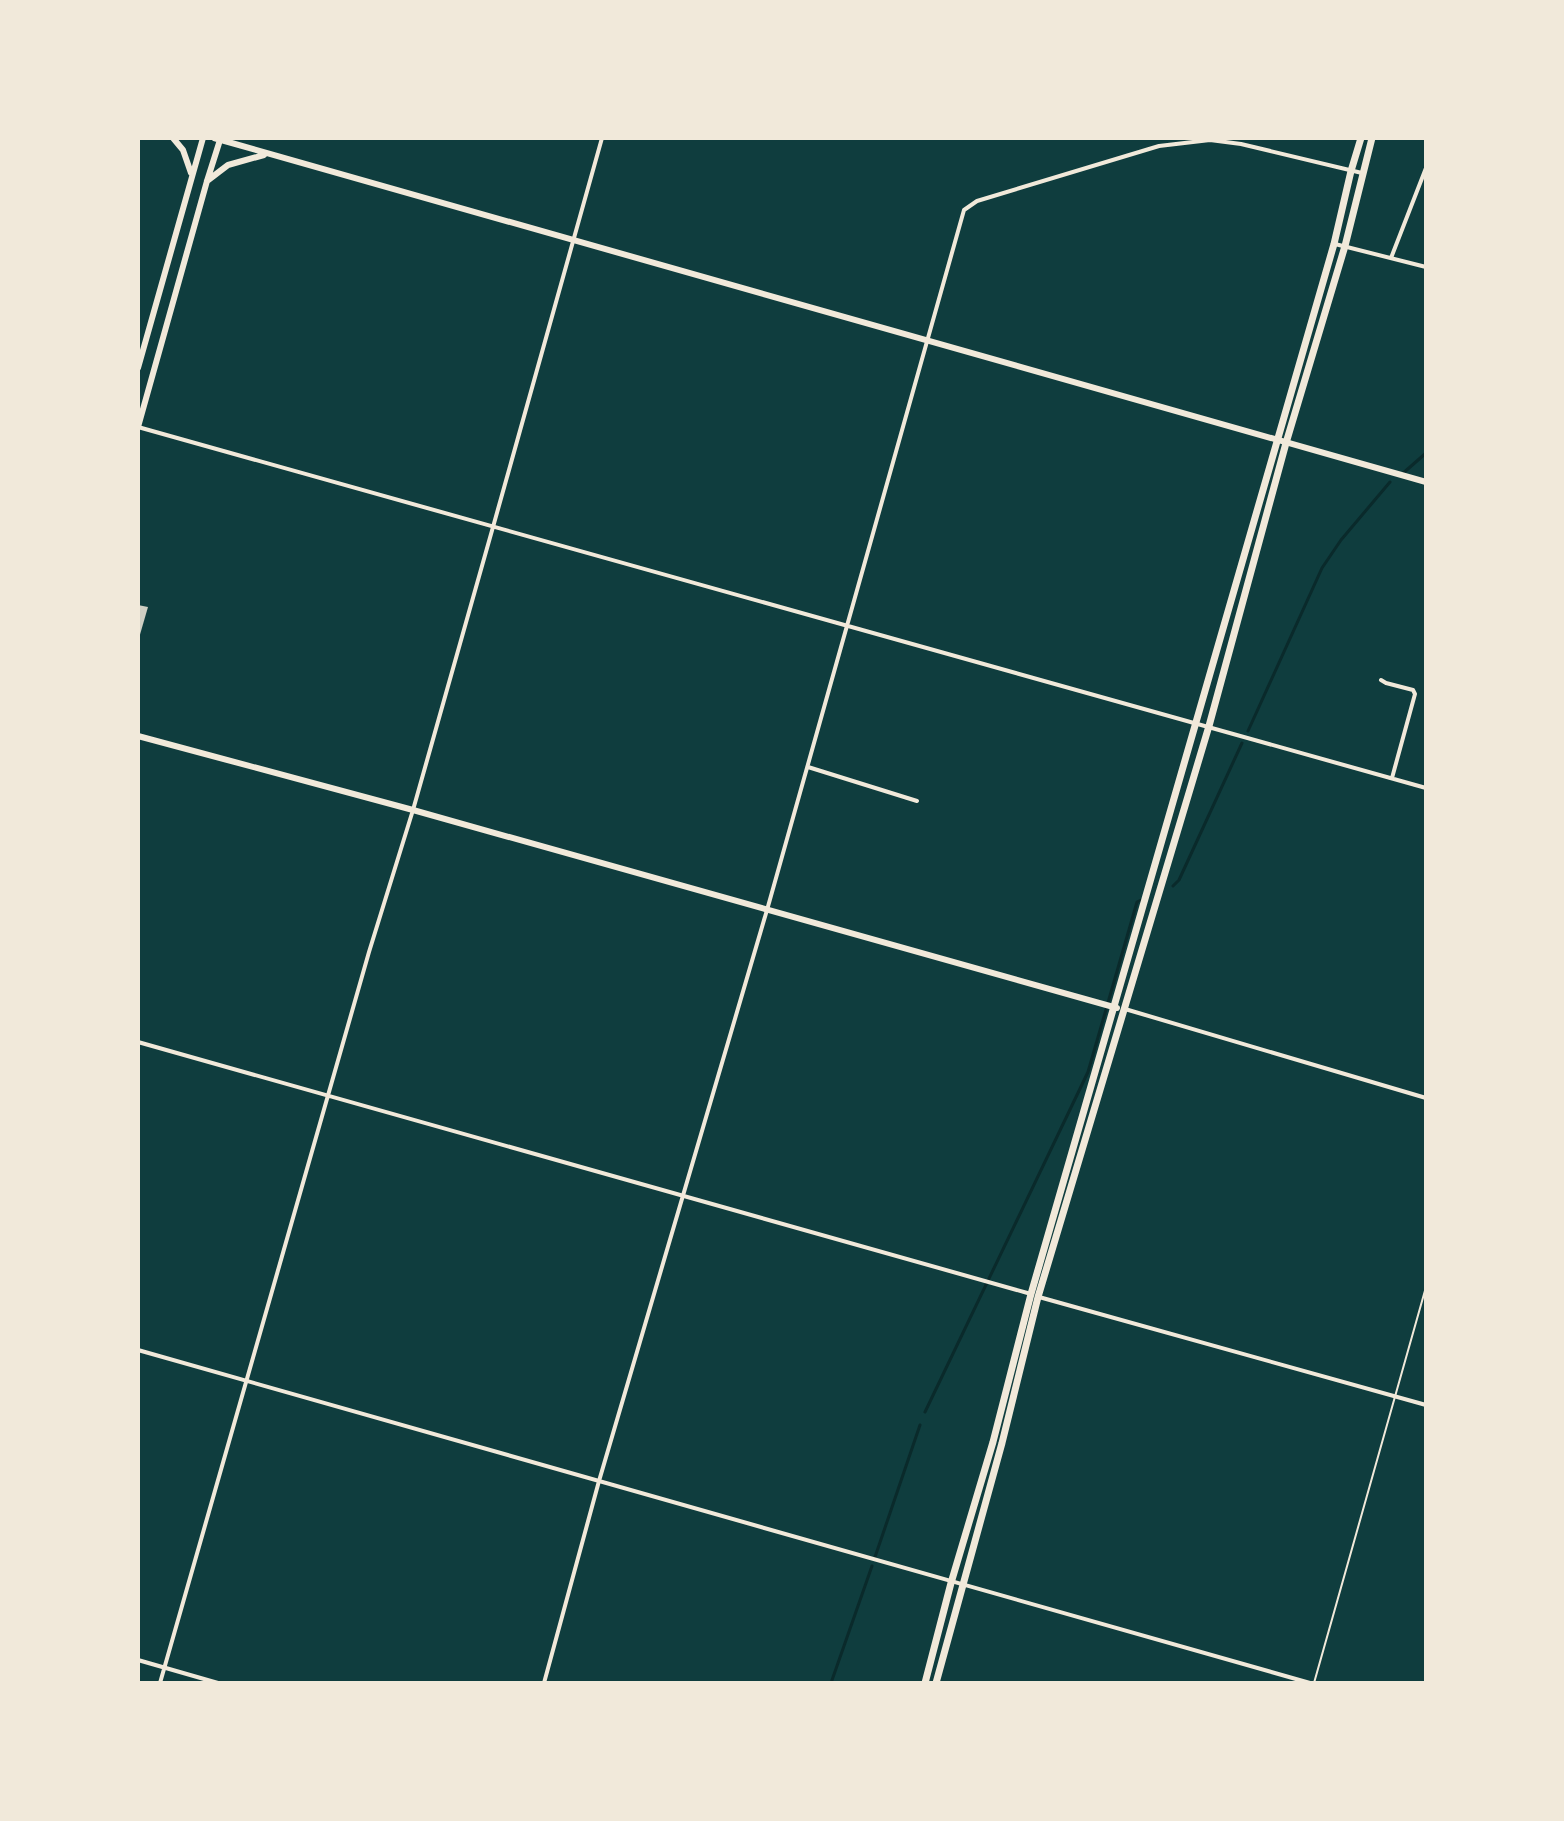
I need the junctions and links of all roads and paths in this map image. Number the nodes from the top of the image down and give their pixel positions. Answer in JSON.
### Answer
{"nodes":[{"id":1,"x":173,"y":138,"type":"edge"},
{"id":2,"x":203,"y":138,"type":"edge"},
{"id":3,"x":602,"y":138,"type":"edge"},
{"id":4,"x":1361,"y":138,"type":"edge"},
{"id":5,"x":1372,"y":138,"type":"edge"},
{"id":6,"x":218,"y":139,"type":"edge"},
{"id":7,"x":266,"y":154,"type":"junction"},
{"id":8,"x":1426,"y":168,"type":"edge"},
{"id":9,"x":1351,"y":171,"type":"junction"},
{"id":10,"x":1362,"y":173,"type":"junction"},
{"id":11,"x":192,"y":174,"type":"junction"},
{"id":12,"x":1425,"y":178,"type":"edge"},
{"id":13,"x":207,"y":181,"type":"junction"},
{"id":14,"x":572,"y":240,"type":"junction"},
{"id":15,"x":1334,"y":244,"type":"junction"},
{"id":16,"x":1345,"y":246,"type":"junction"},
{"id":17,"x":1391,"y":258,"type":"junction"},
{"id":18,"x":1426,"y":267,"type":"edge"},
{"id":19,"x":927,"y":339,"type":"junction"},
{"id":20,"x":138,"y":368,"type":"edge"},
{"id":21,"x":138,"y":427,"type":"edge"},
{"id":22,"x":1277,"y":441,"type":"junction"},
{"id":23,"x":1286,"y":443,"type":"junction"},
{"id":24,"x":1426,"y":482,"type":"edge"},
{"id":25,"x":493,"y":527,"type":"junction"},
{"id":26,"x":846,"y":627,"type":"junction"},
{"id":27,"x":1381,"y":680,"type":"dead end"},
{"id":28,"x":1195,"y":723,"type":"junction"},
{"id":29,"x":1209,"y":726,"type":"junction"},
{"id":30,"x":138,"y":736,"type":"edge"},
{"id":31,"x":808,"y":767,"type":"junction"},
{"id":32,"x":1392,"y":778,"type":"junction"},
{"id":33,"x":1426,"y":788,"type":"edge"},
{"id":34,"x":917,"y":801,"type":"dead end"},
{"id":35,"x":413,"y":810,"type":"junction"},
{"id":36,"x":767,"y":910,"type":"junction"},
{"id":37,"x":1113,"y":1007,"type":"junction"},
{"id":38,"x":1125,"y":1009,"type":"junction"},
{"id":39,"x":138,"y":1042,"type":"edge"},
{"id":40,"x":328,"y":1095,"type":"junction"},
{"id":41,"x":1426,"y":1098,"type":"edge"},
{"id":42,"x":683,"y":1195,"type":"junction"},
{"id":43,"x":1426,"y":1287,"type":"edge"},
{"id":44,"x":1035,"y":1295,"type":"junction"},
{"id":45,"x":138,"y":1350,"type":"edge"},
{"id":46,"x":247,"y":1381,"type":"junction"},
{"id":47,"x":1394,"y":1396,"type":"junction"},
{"id":48,"x":1426,"y":1405,"type":"edge"},
{"id":49,"x":599,"y":1481,"type":"junction"},
{"id":50,"x":951,"y":1583,"type":"junction"},
{"id":51,"x":962,"y":1585,"type":"junction"},
{"id":52,"x":138,"y":1660,"type":"edge"},
{"id":53,"x":165,"y":1667,"type":"junction"},
{"id":54,"x":160,"y":1683,"type":"edge"},
{"id":55,"x":218,"y":1683,"type":"edge"},
{"id":56,"x":544,"y":1683,"type":"edge"},
{"id":57,"x":925,"y":1683,"type":"edge"},
{"id":58,"x":936,"y":1683,"type":"edge"},
{"id":59,"x":1312,"y":1683,"type":"edge"}],
"edges":[{"from":1,"to":11,"type":"street"},
{"from":2,"to":11,"type":"street"},
{"from":3,"to":14,"type":"street"},
{"from":4,"to":9,"type":"main road"},
{"from":5,"to":10,"type":"main road"},
{"from":6,"to":7,"type":"street"},
{"from":6,"to":13,"type":"street"},
{"from":7,"to":13,"type":"street"},
{"from":7,"to":14,"type":"street"},
{"from":8,"to":12,"type":"street"},
{"from":9,"to":10,"type":"street"},
{"from":9,"to":15,"type":"main road"},
{"from":9,"to":19,"type":"street"},
{"from":10,"to":16,"type":"main road"},
{"from":11,"to":20,"type":"street"},
{"from":12,"to":17,"type":"street"},
{"from":13,"to":21,"type":"street"},
{"from":14,"to":19,"type":"street"},
{"from":14,"to":25,"type":"street"},
{"from":15,"to":16,"type":"street"},
{"from":15,"to":22,"type":"main road"},
{"from":16,"to":17,"type":"street"},
{"from":16,"to":23,"type":"main road"},
{"from":17,"to":18,"type":"street"},
{"from":19,"to":22,"type":"street"},
{"from":19,"to":26,"type":"street"},
{"from":21,"to":25,"type":"street"},
{"from":22,"to":23,"type":"street"},
{"from":22,"to":28,"type":"main road"},
{"from":23,"to":24,"type":"street"},
{"from":23,"to":29,"type":"main road"},
{"from":25,"to":26,"type":"street"},
{"from":25,"to":35,"type":"street"},
{"from":26,"to":28,"type":"street"},
{"from":26,"to":31,"type":"street"},
{"from":27,"to":32,"type":"street"},
{"from":28,"to":29,"type":"street"},
{"from":28,"to":37,"type":"main road"},
{"from":29,"to":32,"type":"street"},
{"from":29,"to":38,"type":"main road"},
{"from":30,"to":35,"type":"street"},
{"from":31,"to":34,"type":"street"},
{"from":31,"to":36,"type":"street"},
{"from":32,"to":33,"type":"street"},
{"from":35,"to":36,"type":"street"},
{"from":35,"to":40,"type":"street"},
{"from":36,"to":37,"type":"street"},
{"from":36,"to":42,"type":"street"},
{"from":37,"to":38,"type":"street"},
{"from":37,"to":44,"type":"main road"},
{"from":38,"to":41,"type":"street"},
{"from":38,"to":44,"type":"main road"},
{"from":39,"to":40,"type":"street"},
{"from":40,"to":42,"type":"street"},
{"from":40,"to":46,"type":"street"},
{"from":42,"to":44,"type":"street"},
{"from":42,"to":49,"type":"street"},
{"from":43,"to":47,"type":"lane"},
{"from":44,"to":47,"type":"street"},
{"from":44,"to":50,"type":"main road"},
{"from":44,"to":51,"type":"main road"},
{"from":45,"to":46,"type":"street"},
{"from":46,"to":49,"type":"street"},
{"from":46,"to":53,"type":"street"},
{"from":47,"to":48,"type":"street"},
{"from":47,"to":59,"type":"lane"},
{"from":49,"to":50,"type":"street"},
{"from":49,"to":56,"type":"street"},
{"from":50,"to":51,"type":"street"},
{"from":50,"to":57,"type":"main road"},
{"from":51,"to":58,"type":"main road"},
{"from":51,"to":59,"type":"street"},
{"from":52,"to":53,"type":"street"},
{"from":53,"to":54,"type":"street"},
{"from":53,"to":55,"type":"street"}]}
